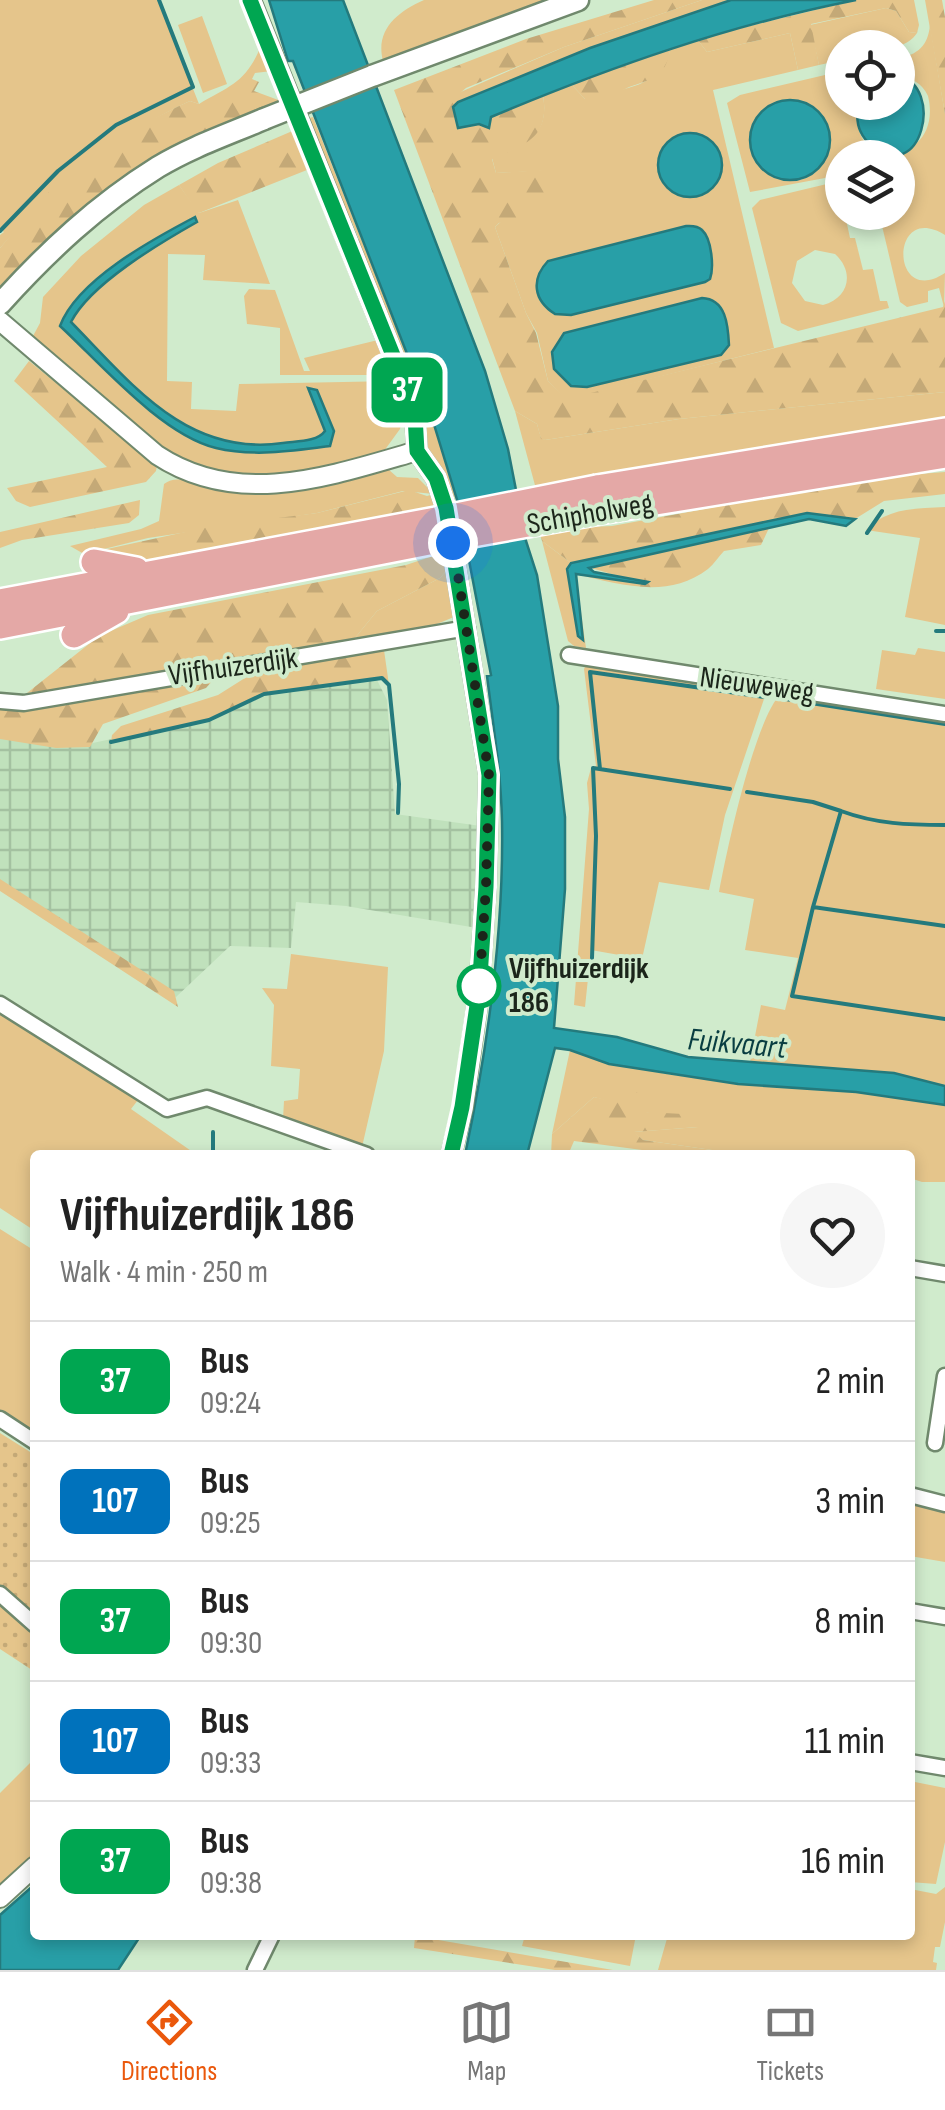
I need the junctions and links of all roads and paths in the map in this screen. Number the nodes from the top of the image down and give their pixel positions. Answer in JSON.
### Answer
{"nodes":[{"id":1,"x":250,"y":0,"type":"edge"},
{"id":2,"x":578,"y":0,"type":"edge"},
{"id":3,"x":0,"y":304,"type":"edge"},
{"id":4,"x":0,"y":321,"type":"edge"},
{"id":5,"x":945,"y":432,"type":"edge"},
{"id":6,"x":417,"y":451,"type":"junction"},
{"id":7,"x":945,"y":455,"type":"edge"},
{"id":8,"x":598,"y":500,"type":"junction"},
{"id":9,"x":437,"y":530,"type":"junction"},
{"id":10,"x":94,"y":562,"type":"dead end"},
{"id":11,"x":151,"y":573,"type":"junction"},
{"id":12,"x":133,"y":601,"type":"junction"},
{"id":13,"x":0,"y":602,"type":"edge"},
{"id":14,"x":0,"y":626,"type":"edge"},
{"id":15,"x":467,"y":628,"type":"junction"},
{"id":16,"x":74,"y":634,"type":"dead end"},
{"id":17,"x":569,"y":654,"type":"dead end"},
{"id":18,"x":0,"y":701,"type":"edge"},
{"id":19,"x":945,"y":714,"type":"edge"},
{"id":20,"x":0,"y":1004,"type":"edge"},
{"id":21,"x":354,"y":1150,"type":"edge"},
{"id":22,"x":452,"y":1150,"type":"edge"},
{"id":23,"x":915,"y":1269,"type":"edge"},
{"id":24,"x":945,"y":1274,"type":"edge"},
{"id":25,"x":945,"y":1376,"type":"edge"},
{"id":26,"x":0,"y":1419,"type":"edge"},
{"id":27,"x":30,"y":1439,"type":"edge"},
{"id":28,"x":935,"y":1443,"type":"dead end"},
{"id":29,"x":915,"y":1496,"type":"edge"},
{"id":30,"x":945,"y":1504,"type":"edge"},
{"id":31,"x":0,"y":1594,"type":"edge"},
{"id":32,"x":915,"y":1612,"type":"edge"},
{"id":33,"x":945,"y":1617,"type":"edge"},
{"id":34,"x":30,"y":1621,"type":"edge"},
{"id":35,"x":915,"y":1763,"type":"edge"},
{"id":36,"x":945,"y":1768,"type":"edge"},
{"id":37,"x":30,"y":1871,"type":"edge"},
{"id":38,"x":0,"y":1898,"type":"edge"},
{"id":39,"x":269,"y":1940,"type":"edge"},
{"id":40,"x":254,"y":1970,"type":"edge"}],
"edges":[{"from":1,"to":6,"type":"street"},
{"from":2,"to":3,"type":"main road","bridge":true},
{"from":4,"to":6,"type":"street"},
{"from":5,"to":8,"type":"highway","name":"Schipholweg"},
{"from":6,"to":15,"type":"street"},
{"from":7,"to":8,"type":"highway","name":"Schipholweg"},
{"from":8,"to":9,"type":"highway","name":"Schipholweg","bridge":true},
{"from":9,"to":11,"type":"highway","name":"Schipholweg"},
{"from":9,"to":12,"type":"highway","name":"Schipholweg"},
{"from":10,"to":11,"type":"highway"},
{"from":11,"to":13,"type":"highway","name":"Schipholweg"},
{"from":12,"to":14,"type":"highway","name":"Schipholweg"},
{"from":12,"to":16,"type":"highway"},
{"from":15,"to":18,"type":"street","name":"Vijfhuizerdijk"},
{"from":15,"to":22,"type":"street"},
{"from":17,"to":19,"type":"street","name":"Nieuweweg"},
{"from":20,"to":21,"type":"street"},
{"from":23,"to":24,"type":"street"},
{"from":25,"to":28,"type":"street"},
{"from":26,"to":27,"type":"street"},
{"from":29,"to":30,"type":"street"},
{"from":31,"to":34,"type":"street"},
{"from":32,"to":33,"type":"street"},
{"from":35,"to":36,"type":"street"},
{"from":37,"to":38,"type":"street"},
{"from":39,"to":40,"type":"street"}]}
